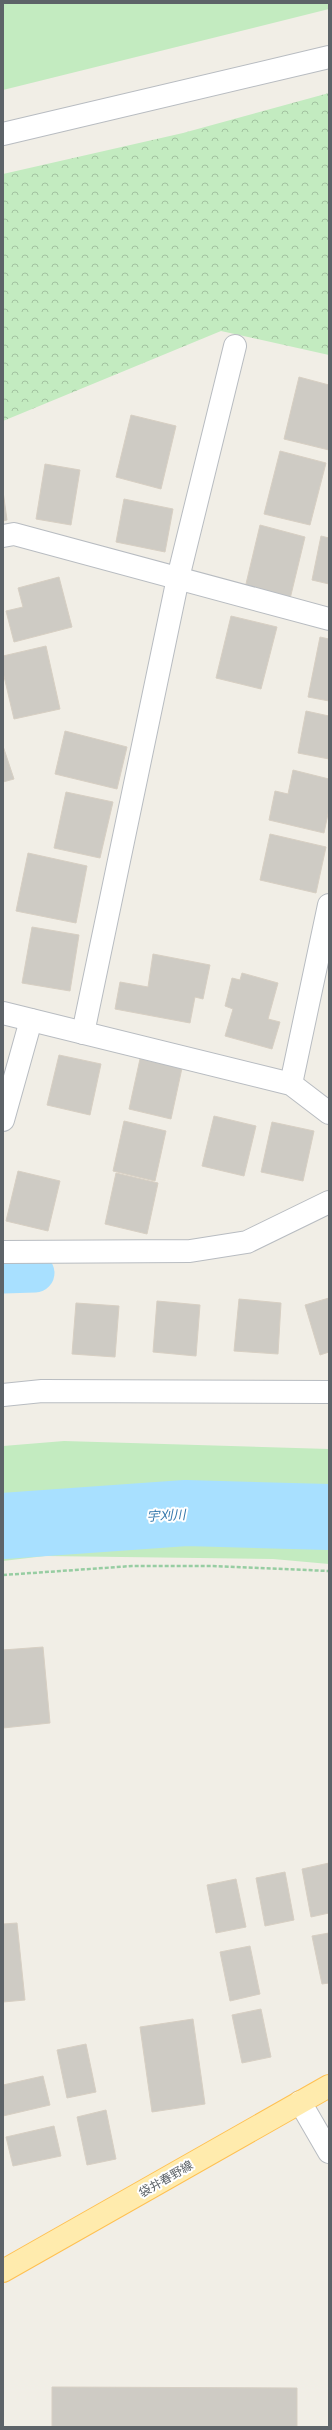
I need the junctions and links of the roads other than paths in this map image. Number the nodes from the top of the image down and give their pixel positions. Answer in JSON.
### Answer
{"nodes":[{"id":1,"x":329,"y":57,"type":"edge"},
{"id":2,"x":3,"y":134,"type":"edge"},
{"id":3,"x":235,"y":346,"type":"dead end"},
{"id":4,"x":3,"y":536,"type":"edge"},
{"id":5,"x":178,"y":578,"type":"junction"},
{"id":6,"x":329,"y":618,"type":"edge"},
{"id":7,"x":329,"y":905,"type":"edge"},
{"id":8,"x":3,"y":1013,"type":"edge"},
{"id":9,"x":30,"y":1020,"type":"junction"},
{"id":10,"x":83,"y":1033,"type":"junction"},
{"id":11,"x":291,"y":1084,"type":"junction"},
{"id":12,"x":329,"y":1113,"type":"edge"},
{"id":13,"x":3,"y":1120,"type":"edge"},
{"id":14,"x":329,"y":1202,"type":"edge"},
{"id":15,"x":3,"y":1252,"type":"edge"},
{"id":16,"x":329,"y":1392,"type":"edge"},
{"id":17,"x":3,"y":1395,"type":"edge"},
{"id":18,"x":329,"y":2086,"type":"edge"},
{"id":19,"x":300,"y":2102,"type":"junction"},
{"id":20,"x":329,"y":2152,"type":"edge"},
{"id":21,"x":3,"y":2271,"type":"edge"}],
"edges":[{"from":1,"to":2,"type":"street"},
{"from":3,"to":5,"type":"street"},
{"from":4,"to":5,"type":"street"},
{"from":5,"to":6,"type":"street"},
{"from":5,"to":10,"type":"street"},
{"from":7,"to":11,"type":"street"},
{"from":8,"to":9,"type":"street"},
{"from":9,"to":10,"type":"street"},
{"from":9,"to":13,"type":"street"},
{"from":10,"to":11,"type":"street"},
{"from":11,"to":12,"type":"street"},
{"from":14,"to":15,"type":"street"},
{"from":16,"to":17,"type":"street"},
{"from":18,"to":19,"type":"main road","name":"袋井春野線"},
{"from":19,"to":20,"type":"street"},
{"from":19,"to":21,"type":"main road","name":"袋井春野線"}]}
